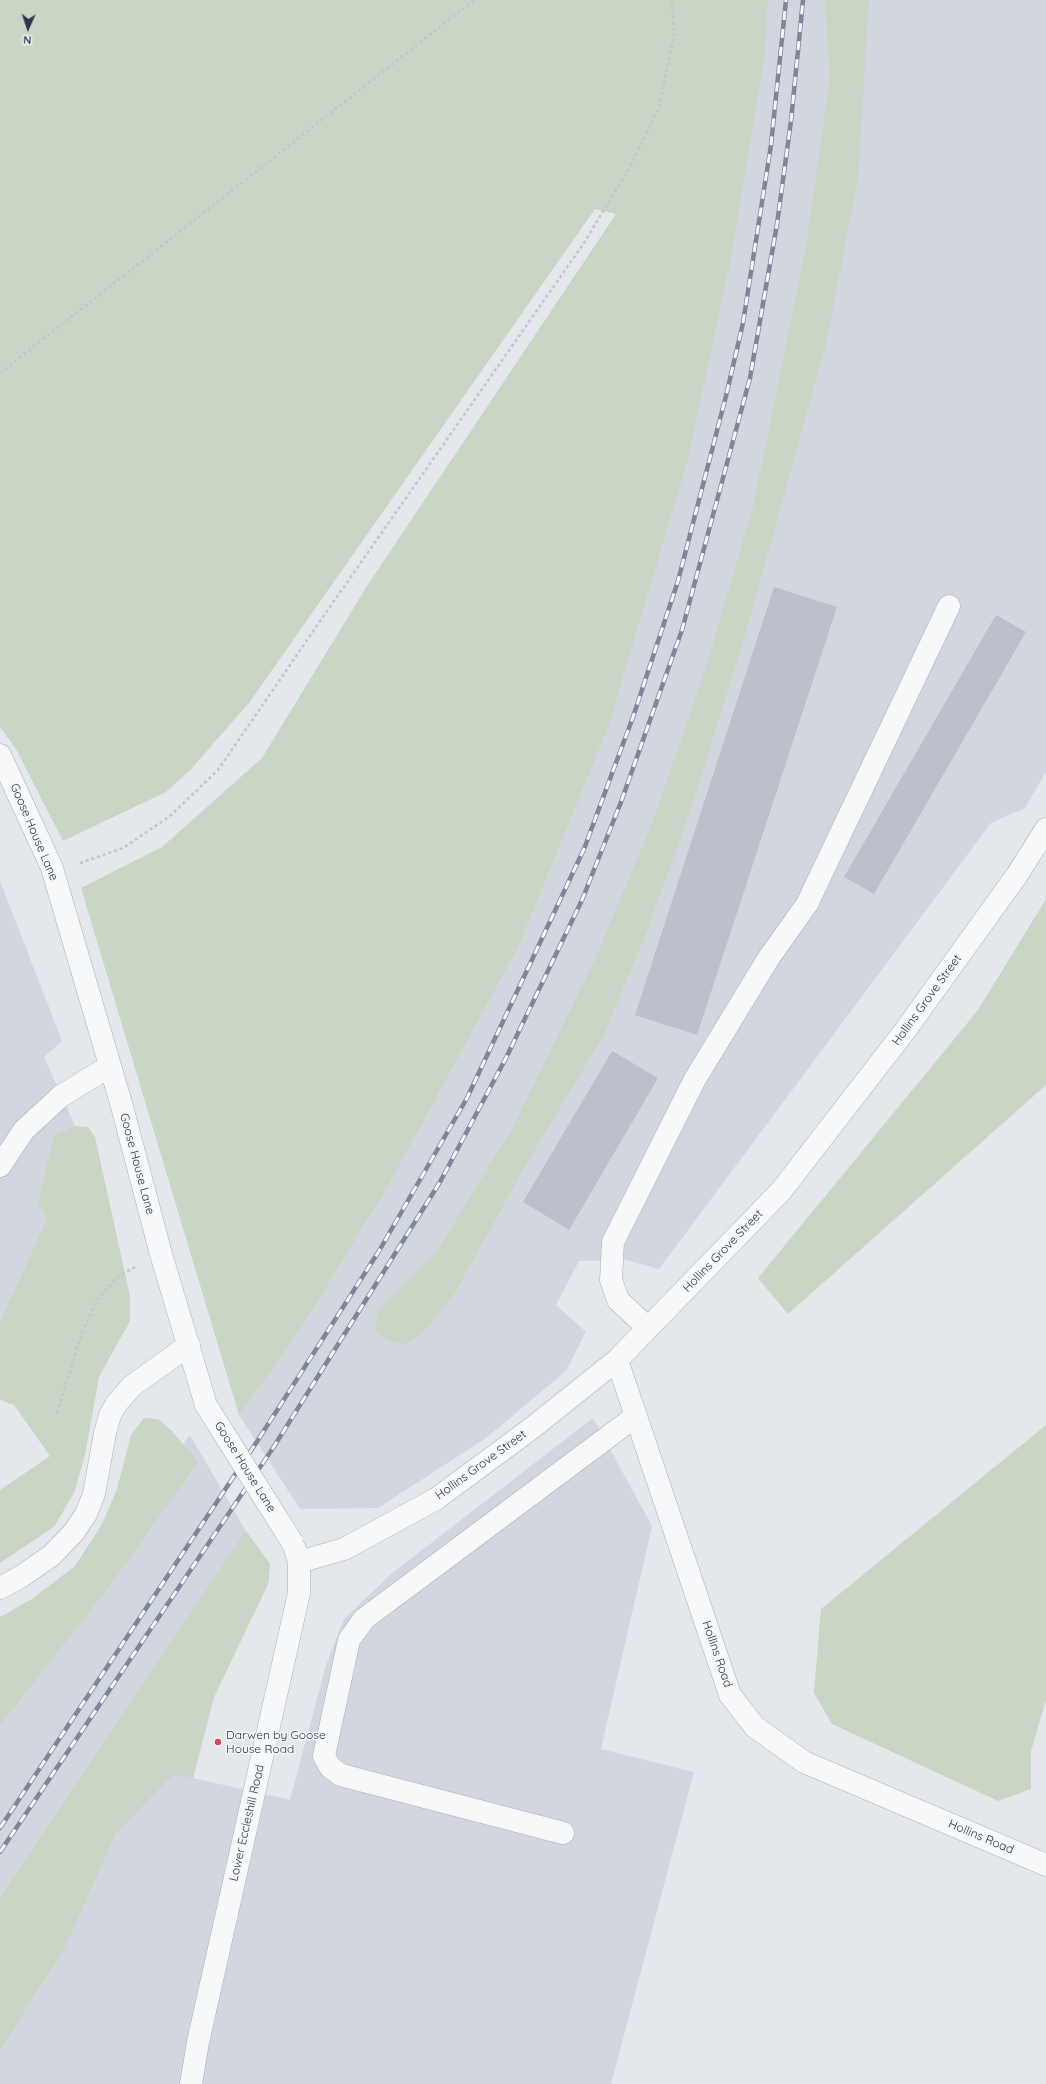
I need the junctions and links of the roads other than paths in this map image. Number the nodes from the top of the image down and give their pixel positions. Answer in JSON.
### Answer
{"nodes":[{"id":1,"x":949,"y":606,"type":"dead end"},
{"id":2,"x":0,"y":754,"type":"edge"},
{"id":3,"x":1046,"y":829,"type":"edge"},
{"id":4,"x":110,"y":1066,"type":"junction"},
{"id":5,"x":0,"y":1166,"type":"edge"},
{"id":6,"x":648,"y":1328,"type":"junction"},
{"id":7,"x":189,"y":1345,"type":"junction"},
{"id":8,"x":617,"y":1360,"type":"junction"},
{"id":9,"x":636,"y":1416,"type":"junction"},
{"id":10,"x":296,"y":1552,"type":"junction"},
{"id":11,"x":0,"y":1588,"type":"edge"},
{"id":12,"x":564,"y":1833,"type":"dead end"},
{"id":13,"x":1046,"y":1865,"type":"edge"},
{"id":14,"x":191,"y":2084,"type":"edge"}],
"edges":[{"from":1,"to":6,"type":"street"},
{"from":2,"to":4,"type":"street","name":"Goose House Lane"},
{"from":3,"to":6,"type":"street","name":"Hollins Grove Street"},
{"from":4,"to":5,"type":"street"},
{"from":4,"to":7,"type":"street","name":"Goose House Lane"},
{"from":6,"to":8,"type":"street","name":"Hollins Grove Street"},
{"from":7,"to":10,"type":"street","name":"Goose House Lane","bridge":true},
{"from":7,"to":11,"type":"street"},
{"from":8,"to":9,"type":"street","name":"Hollins Road"},
{"from":8,"to":10,"type":"street","name":"Hollins Grove Street"},
{"from":9,"to":12,"type":"street"},
{"from":9,"to":13,"type":"street","name":"Hollins Road"},
{"from":10,"to":14,"type":"street","name":"Lower Eccleshill Road"}]}
